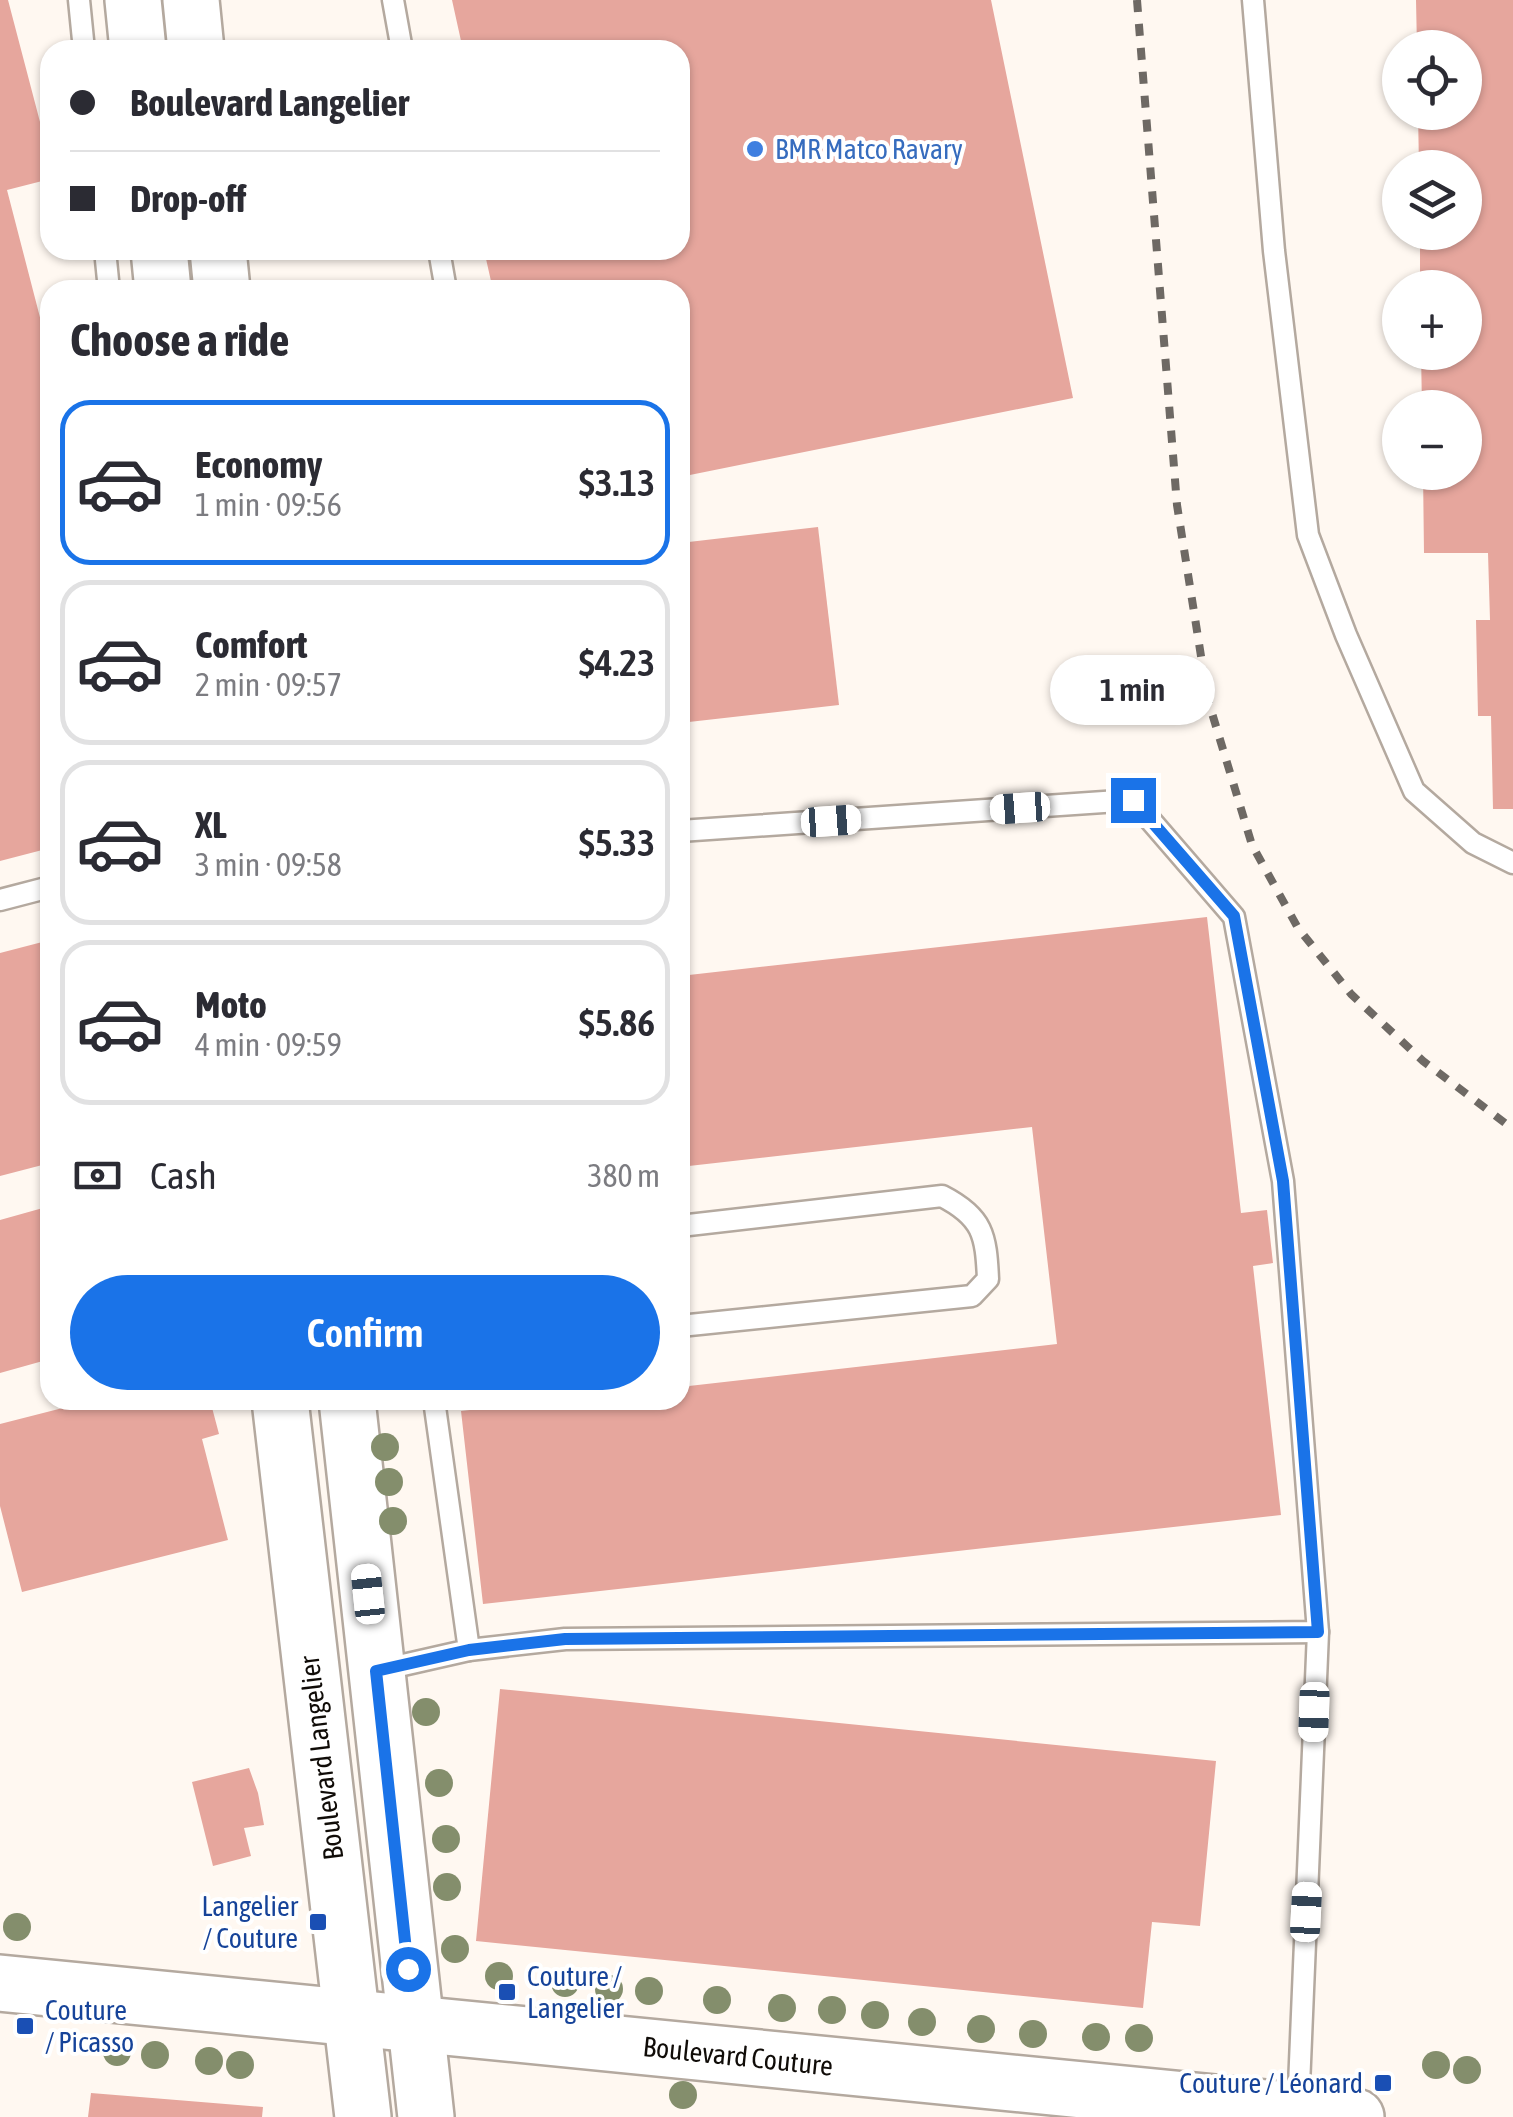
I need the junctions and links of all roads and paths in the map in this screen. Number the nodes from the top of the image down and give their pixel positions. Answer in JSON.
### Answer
{"nodes":[{"id":1,"x":79,"y":0,"type":"edge"},
{"id":2,"x":132,"y":0,"type":"edge"},
{"id":3,"x":191,"y":0,"type":"edge"},
{"id":4,"x":393,"y":0,"type":"edge"},
{"id":5,"x":1253,"y":0,"type":"edge"},
{"id":6,"x":83,"y":40,"type":"edge"},
{"id":7,"x":137,"y":40,"type":"edge"},
{"id":8,"x":195,"y":40,"type":"edge"},
{"id":9,"x":400,"y":40,"type":"edge"},
{"id":10,"x":690,"y":831,"type":"edge"},
{"id":11,"x":1513,"y":863,"type":"edge"},
{"id":12,"x":40,"y":890,"type":"edge"},
{"id":13,"x":0,"y":900,"type":"edge"},
{"id":14,"x":690,"y":1225,"type":"edge"},
{"id":15,"x":690,"y":1325,"type":"edge"},
{"id":16,"x":281,"y":1410,"type":"edge"},
{"id":17,"x":348,"y":1410,"type":"edge"},
{"id":18,"x":435,"y":1410,"type":"edge"},
{"id":19,"x":1318,"y":1632,"type":"junction"},
{"id":20,"x":469,"y":1650,"type":"junction"},
{"id":21,"x":376,"y":1671,"type":"junction"},
{"id":22,"x":0,"y":1983,"type":"edge"},
{"id":23,"x":352,"y":2018,"type":"junction"},
{"id":24,"x":414,"y":2024,"type":"junction"},
{"id":25,"x":1298,"y":2111,"type":"junction"},
{"id":26,"x":362,"y":2117,"type":"edge"},
{"id":27,"x":426,"y":2117,"type":"edge"},
{"id":28,"x":1356,"y":2117,"type":"edge"}],
"edges":[{"from":1,"to":6,"type":"lane"},
{"from":2,"to":7,"type":"main road"},
{"from":3,"to":8,"type":"main road"},
{"from":4,"to":9,"type":"lane"},
{"from":5,"to":11,"type":"lane"},
{"from":10,"to":19,"type":"lane"},
{"from":12,"to":13,"type":"lane"},
{"from":14,"to":15,"type":"lane"},
{"from":16,"to":23,"type":"main road","name":"Boulevard Langelier"},
{"from":17,"to":21,"type":"main road"},
{"from":18,"to":20,"type":"lane"},
{"from":19,"to":20,"type":"lane"},
{"from":19,"to":25,"type":"lane"},
{"from":20,"to":21,"type":"lane"},
{"from":21,"to":24,"type":"main road"},
{"from":22,"to":23,"type":"main road","name":"Boulevard Couture"},
{"from":23,"to":24,"type":"main road","name":"Boulevard Couture"},
{"from":23,"to":26,"type":"main road","name":"Boulevard Langelier"},
{"from":24,"to":25,"type":"main road","name":"Boulevard Couture"},
{"from":24,"to":27,"type":"main road"},
{"from":25,"to":28,"type":"main road","name":"Boulevard Couture"}]}
